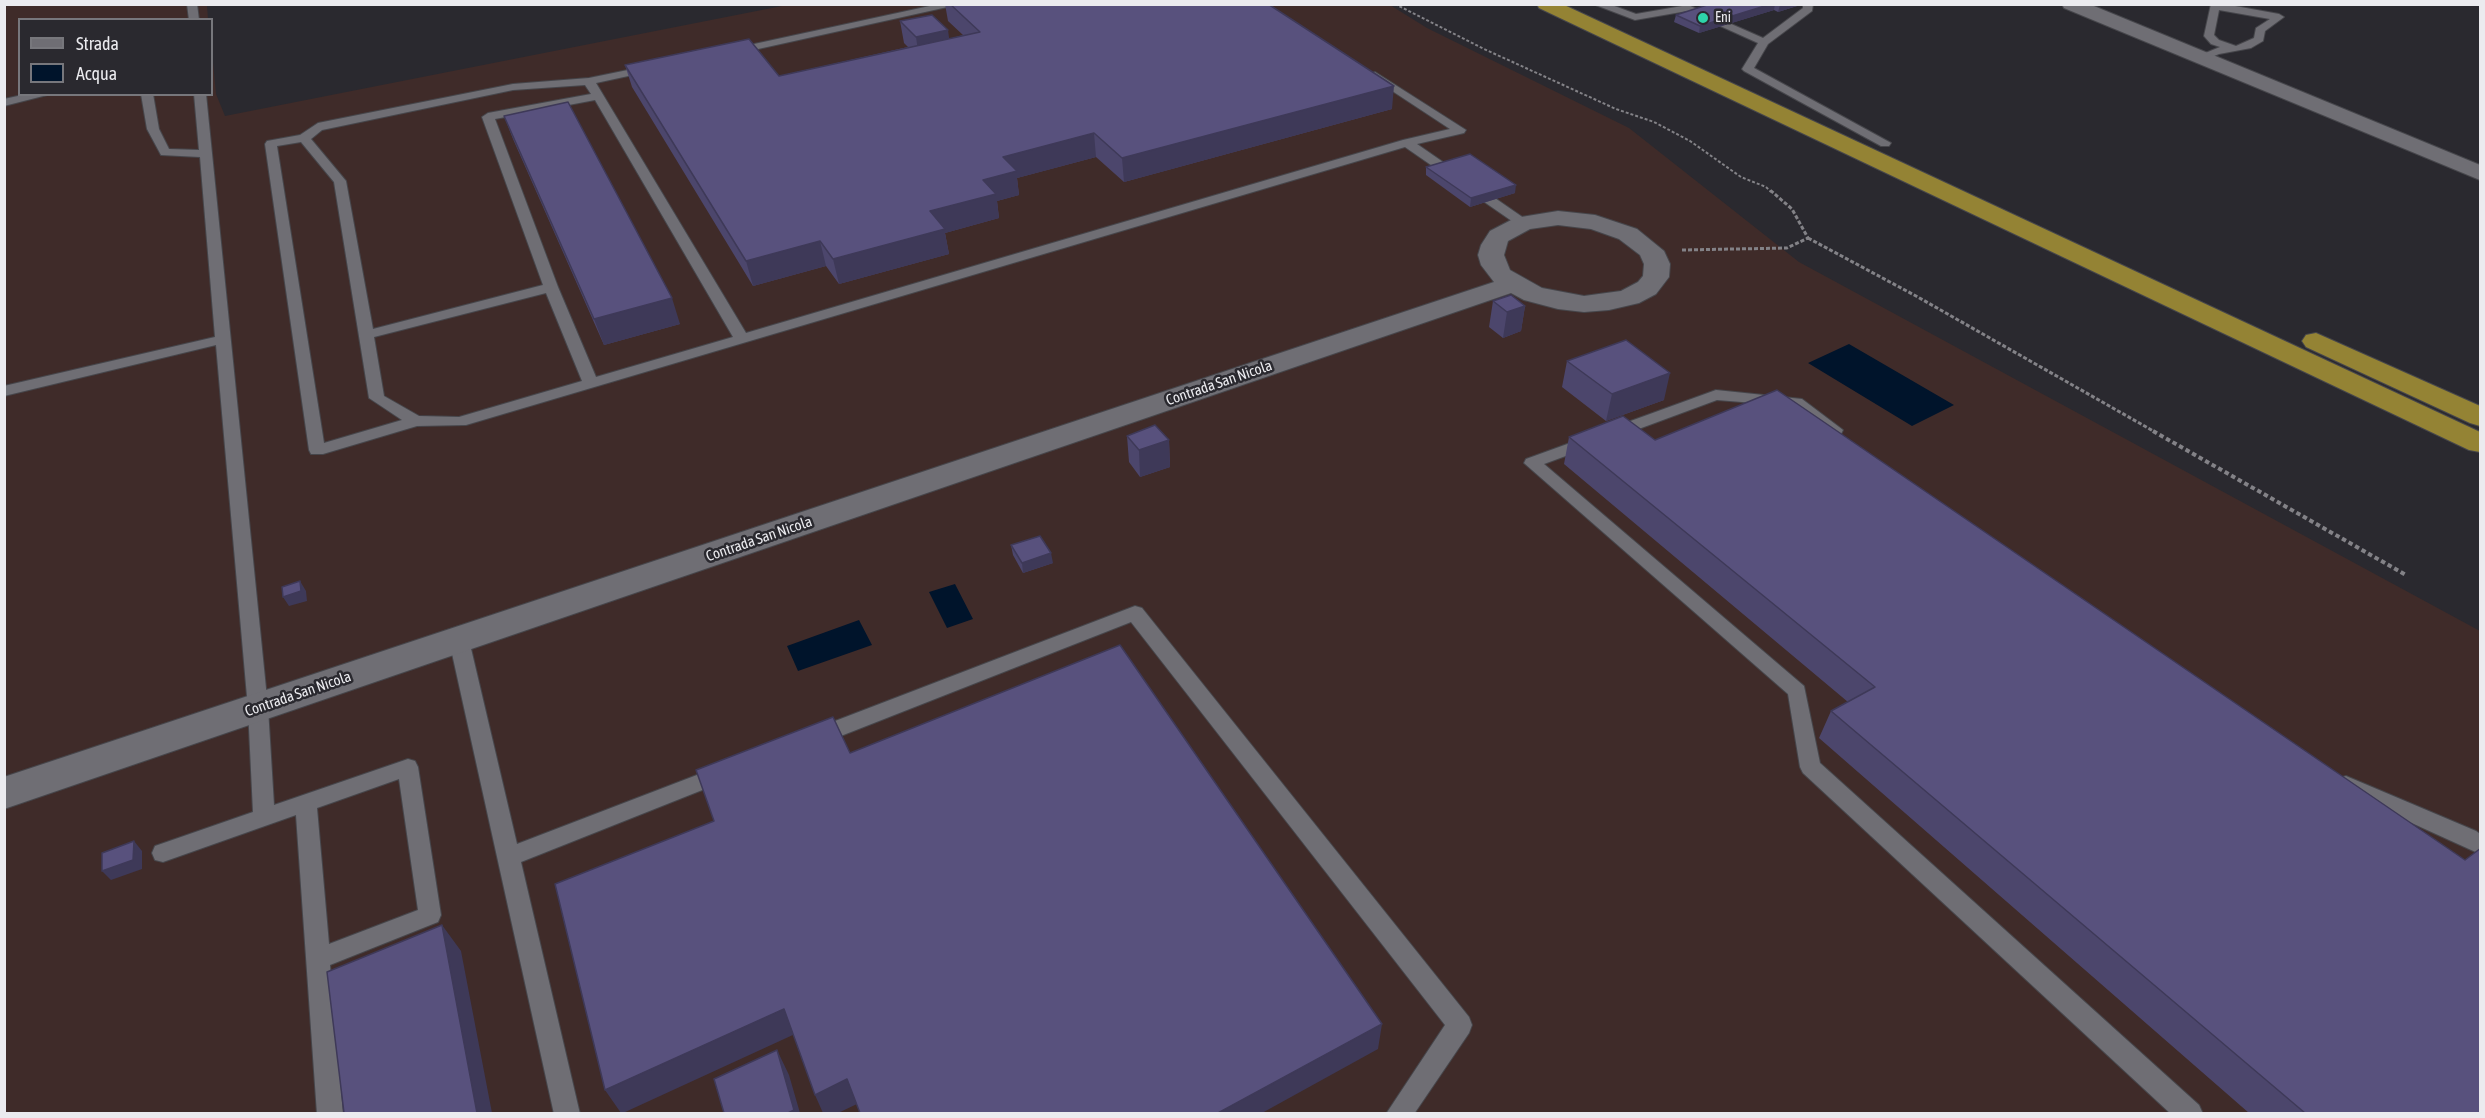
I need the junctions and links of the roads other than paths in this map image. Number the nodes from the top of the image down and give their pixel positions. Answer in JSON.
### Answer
{"nodes":[{"id":1,"x":956,"y":4,"type":"edge"},
{"id":2,"x":1546,"y":4,"type":"edge"},
{"id":3,"x":1582,"y":4,"type":"edge"},
{"id":4,"x":1598,"y":4,"type":"edge"},
{"id":5,"x":1808,"y":4,"type":"edge"},
{"id":6,"x":2071,"y":4,"type":"edge"},
{"id":7,"x":1690,"y":6,"type":"edge"},
{"id":8,"x":1764,"y":42,"type":"junction"},
{"id":9,"x":2235,"y":49,"type":"junction"},
{"id":10,"x":715,"y":55,"type":"edge"},
{"id":11,"x":2202,"y":58,"type":"junction"},
{"id":12,"x":669,"y":65,"type":"edge"},
{"id":13,"x":1363,"y":67,"type":"edge"},
{"id":14,"x":589,"y":81,"type":"junction"},
{"id":15,"x":37,"y":96,"type":"edge"},
{"id":16,"x":147,"y":96,"type":"edge"},
{"id":17,"x":200,"y":96,"type":"edge"},
{"id":18,"x":598,"y":96,"type":"junction"},
{"id":19,"x":4,"y":103,"type":"edge"},
{"id":20,"x":304,"y":138,"type":"junction"},
{"id":21,"x":1407,"y":143,"type":"junction"},
{"id":22,"x":1885,"y":143,"type":"junction"},
{"id":23,"x":206,"y":154,"type":"junction"},
{"id":24,"x":2481,"y":173,"type":"edge"},
{"id":25,"x":1524,"y":223,"type":"junction"},
{"id":26,"x":1513,"y":285,"type":"junction"},
{"id":27,"x":551,"y":287,"type":"junction"},
{"id":28,"x":366,"y":335,"type":"junction"},
{"id":29,"x":224,"y":339,"type":"junction"},
{"id":30,"x":742,"y":339,"type":"junction"},
{"id":31,"x":591,"y":384,"type":"junction"},
{"id":32,"x":4,"y":391,"type":"edge"},
{"id":33,"x":2481,"y":417,"type":"edge"},
{"id":34,"x":416,"y":421,"type":"junction"},
{"id":35,"x":1854,"y":443,"type":"edge"},
{"id":36,"x":2481,"y":443,"type":"edge"},
{"id":37,"x":459,"y":640,"type":"junction"},
{"id":38,"x":258,"y":708,"type":"junction"},
{"id":39,"x":800,"y":743,"type":"edge"},
{"id":40,"x":744,"y":765,"type":"edge"},
{"id":41,"x":2329,"y":777,"type":"edge"},
{"id":42,"x":4,"y":793,"type":"edge"},
{"id":43,"x":306,"y":804,"type":"junction"},
{"id":44,"x":264,"y":818,"type":"junction"},
{"id":45,"x":2481,"y":845,"type":"edge"},
{"id":46,"x":163,"y":853,"type":"dead end"},
{"id":47,"x":509,"y":857,"type":"junction"},
{"id":48,"x":318,"y":960,"type":"junction"},
{"id":49,"x":330,"y":1113,"type":"edge"},
{"id":50,"x":567,"y":1113,"type":"edge"},
{"id":51,"x":1399,"y":1113,"type":"edge"},
{"id":52,"x":2190,"y":1113,"type":"edge"}],
"edges":[{"from":1,"to":10,"type":"lane"},
{"from":2,"to":36,"type":"highway"},
{"from":3,"to":22,"type":"highway"},
{"from":4,"to":7,"type":"lane"},
{"from":5,"to":8,"type":"lane"},
{"from":6,"to":11,"type":"street"},
{"from":7,"to":8,"type":"lane"},
{"from":8,"to":22,"type":"lane"},
{"from":9,"to":9,"type":"lane"},
{"from":9,"to":11,"type":"lane"},
{"from":11,"to":24,"type":"street"},
{"from":12,"to":14,"type":"lane"},
{"from":13,"to":21,"type":"lane"},
{"from":14,"to":18,"type":"lane"},
{"from":14,"to":20,"type":"lane"},
{"from":15,"to":19,"type":"lane"},
{"from":16,"to":23,"type":"lane"},
{"from":17,"to":23,"type":"lane"},
{"from":18,"to":27,"type":"lane"},
{"from":18,"to":30,"type":"lane"},
{"from":20,"to":28,"type":"lane"},
{"from":20,"to":34,"type":"lane"},
{"from":21,"to":25,"type":"lane"},
{"from":21,"to":30,"type":"lane"},
{"from":22,"to":33,"type":"highway"},
{"from":23,"to":29,"type":"lane"},
{"from":25,"to":26,"type":"street"},
{"from":25,"to":26,"type":"street"},
{"from":26,"to":37,"type":"street","name":"Contrada San Nicola"},
{"from":27,"to":28,"type":"lane"},
{"from":27,"to":31,"type":"lane"},
{"from":28,"to":34,"type":"lane"},
{"from":29,"to":32,"type":"lane"},
{"from":29,"to":38,"type":"lane"},
{"from":30,"to":31,"type":"lane"},
{"from":31,"to":34,"type":"lane"},
{"from":35,"to":52,"type":"lane"},
{"from":37,"to":38,"type":"street","name":"Contrada San Nicola"},
{"from":37,"to":47,"type":"lane"},
{"from":38,"to":42,"type":"street","name":"Contrada San Nicola"},
{"from":38,"to":44,"type":"lane"},
{"from":39,"to":51,"type":"lane"},
{"from":40,"to":47,"type":"lane"},
{"from":41,"to":45,"type":"lane"},
{"from":43,"to":44,"type":"lane"},
{"from":43,"to":48,"type":"lane"},
{"from":43,"to":48,"type":"lane"},
{"from":44,"to":46,"type":"lane"},
{"from":47,"to":50,"type":"lane"},
{"from":48,"to":49,"type":"lane"}]}
